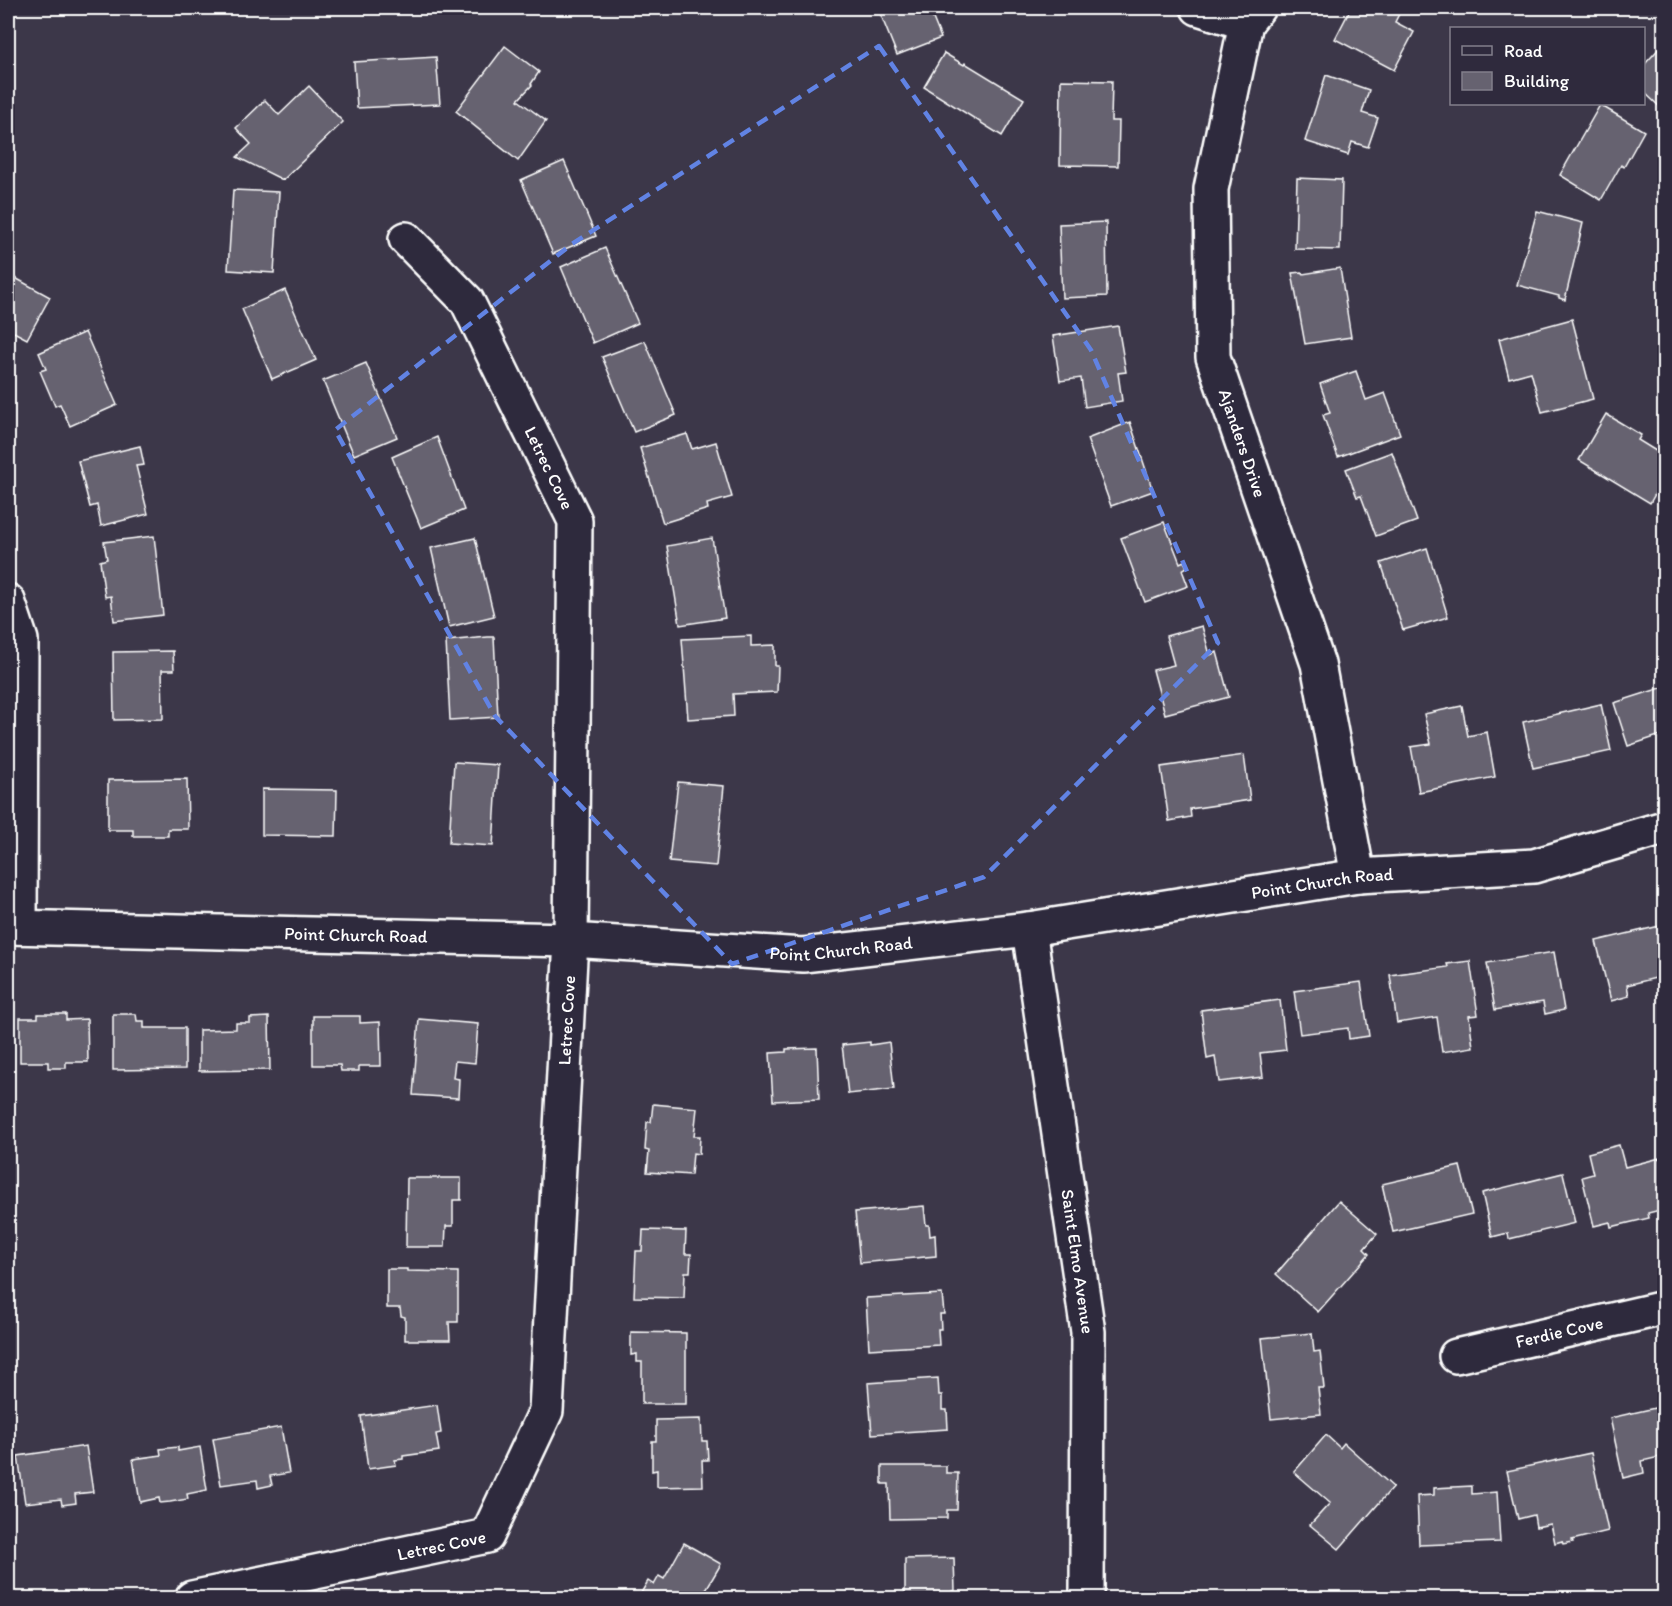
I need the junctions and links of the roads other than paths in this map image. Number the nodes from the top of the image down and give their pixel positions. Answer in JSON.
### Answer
{"nodes":[{"id":1,"x":1198,"y":8,"type":"edge"},
{"id":2,"x":1252,"y":15,"type":"edge"},
{"id":3,"x":406,"y":240,"type":"dead end"},
{"id":4,"x":8,"y":601,"type":"edge"},
{"id":5,"x":1665,"y":828,"type":"edge"},
{"id":6,"x":1358,"y":876,"type":"junction"},
{"id":7,"x":14,"y":927,"type":"edge"},
{"id":8,"x":1029,"y":928,"type":"junction"},
{"id":9,"x":571,"y":940,"type":"junction"},
{"id":10,"x":1665,"y":1308,"type":"edge"},
{"id":11,"x":1456,"y":1356,"type":"dead end"},
{"id":12,"x":192,"y":1599,"type":"edge"},
{"id":13,"x":1087,"y":1599,"type":"edge"}],
"edges":[{"from":1,"to":2,"type":"street"},
{"from":2,"to":6,"type":"street","name":"Ajanders Drive"},
{"from":3,"to":9,"type":"street","name":"Letrec Cove"},
{"from":4,"to":7,"type":"street"},
{"from":5,"to":6,"type":"street","name":"Point Church Road"},
{"from":6,"to":8,"type":"street","name":"Point Church Road"},
{"from":7,"to":9,"type":"street","name":"Point Church Road"},
{"from":8,"to":9,"type":"street","name":"Point Church Road"},
{"from":8,"to":13,"type":"street","name":"Saint Elmo Avenue"},
{"from":9,"to":12,"type":"street","name":"Letrec Cove"},
{"from":10,"to":11,"type":"street","name":"Ferdie Cove"}]}
